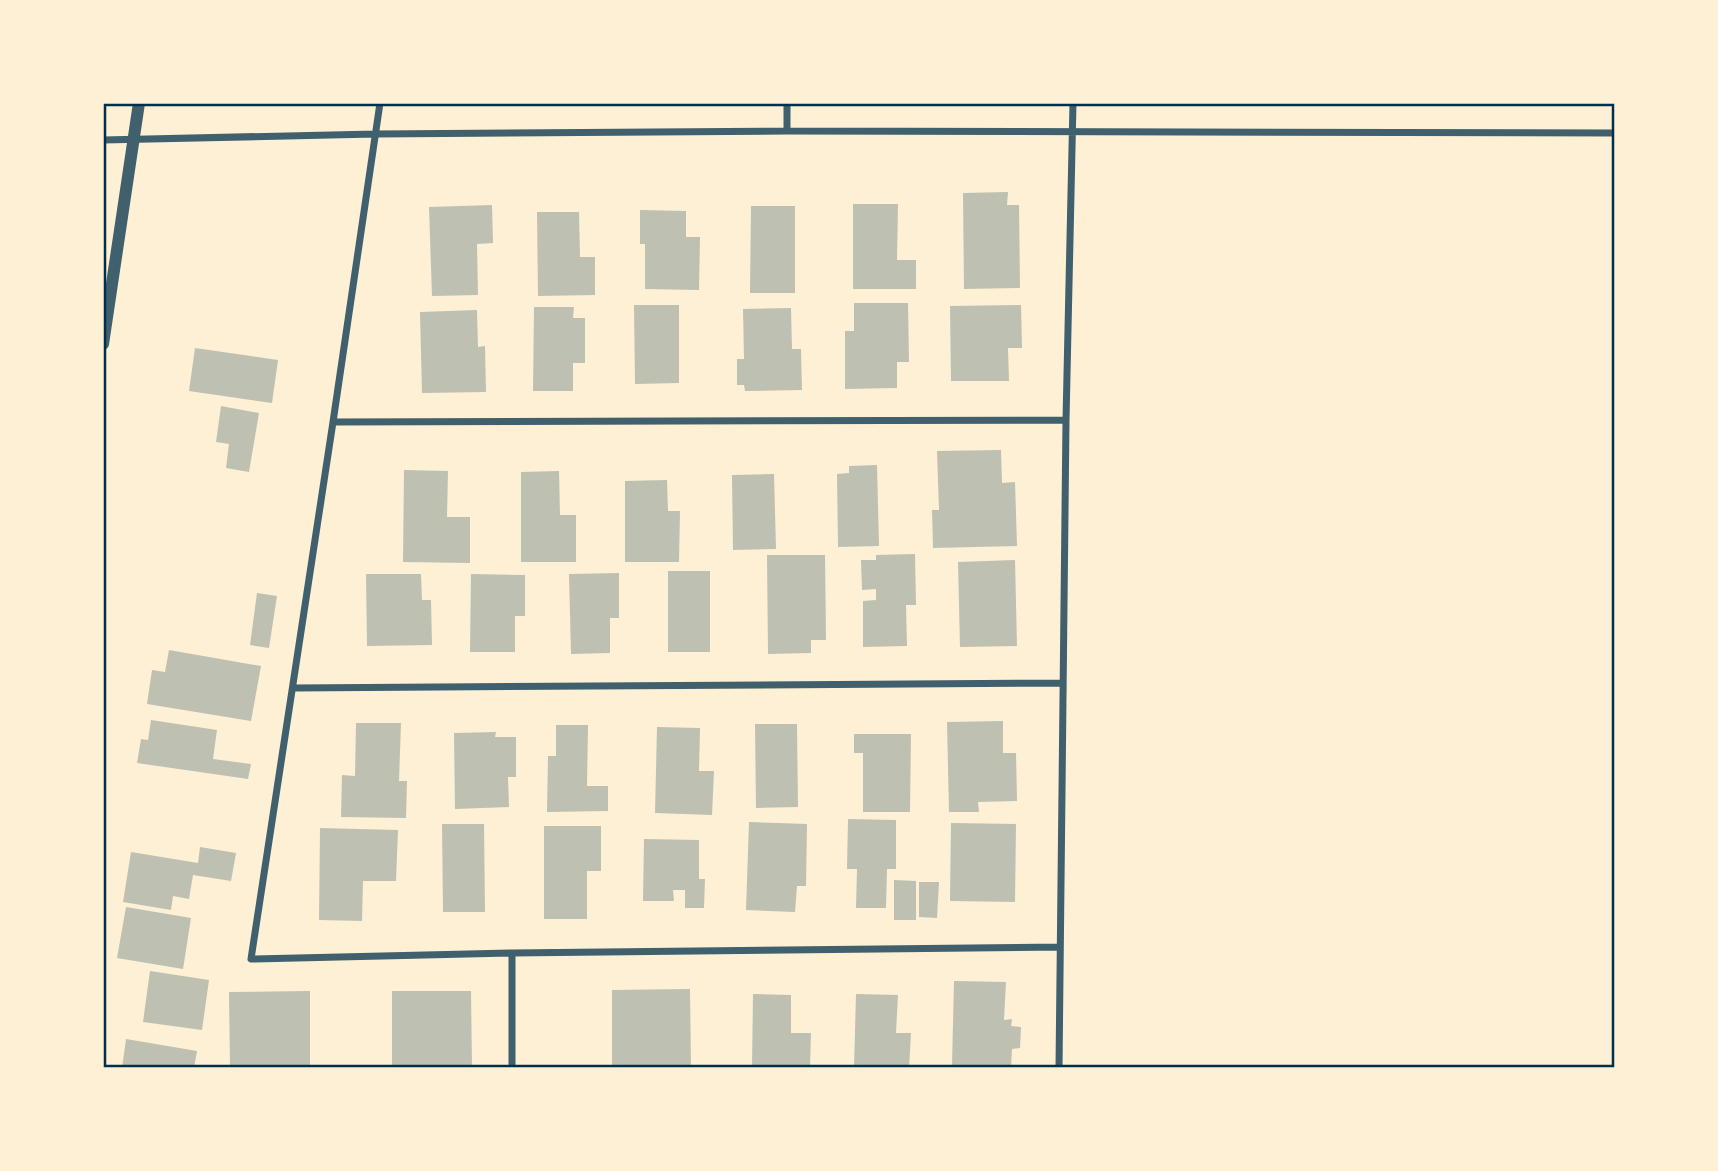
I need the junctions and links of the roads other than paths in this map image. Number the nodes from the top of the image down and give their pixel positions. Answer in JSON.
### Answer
{"nodes":[{"id":1,"x":139,"y":103,"type":"edge"},
{"id":2,"x":380,"y":103,"type":"edge"},
{"id":3,"x":788,"y":103,"type":"edge"},
{"id":4,"x":1073,"y":103,"type":"edge"},
{"id":5,"x":787,"y":131,"type":"junction"},
{"id":6,"x":1072,"y":131,"type":"junction"},
{"id":7,"x":1615,"y":133,"type":"edge"},
{"id":8,"x":375,"y":134,"type":"junction"},
{"id":9,"x":103,"y":140,"type":"edge"},
{"id":10,"x":133,"y":140,"type":"junction"},
{"id":11,"x":103,"y":345,"type":"edge"},
{"id":12,"x":1066,"y":420,"type":"junction"},
{"id":13,"x":333,"y":422,"type":"junction"},
{"id":14,"x":1063,"y":683,"type":"junction"},
{"id":15,"x":293,"y":688,"type":"junction"},
{"id":16,"x":1060,"y":947,"type":"junction"},
{"id":17,"x":512,"y":953,"type":"junction"},
{"id":18,"x":512,"y":1068,"type":"edge"},
{"id":19,"x":1059,"y":1068,"type":"edge"}],
"edges":[{"from":1,"to":10,"type":"street"},
{"from":2,"to":8,"type":"street"},
{"from":3,"to":5,"type":"street"},
{"from":4,"to":6,"type":"street"},
{"from":5,"to":6,"type":"street"},
{"from":5,"to":8,"type":"street"},
{"from":6,"to":7,"type":"street"},
{"from":6,"to":12,"type":"street"},
{"from":8,"to":10,"type":"street"},
{"from":8,"to":13,"type":"street"},
{"from":9,"to":10,"type":"street"},
{"from":10,"to":11,"type":"street"},
{"from":12,"to":13,"type":"street"},
{"from":12,"to":14,"type":"street"},
{"from":13,"to":15,"type":"street"},
{"from":14,"to":15,"type":"street"},
{"from":14,"to":16,"type":"street"},
{"from":15,"to":17,"type":"street"},
{"from":16,"to":17,"type":"street"},
{"from":16,"to":19,"type":"street"},
{"from":17,"to":18,"type":"street"}]}
